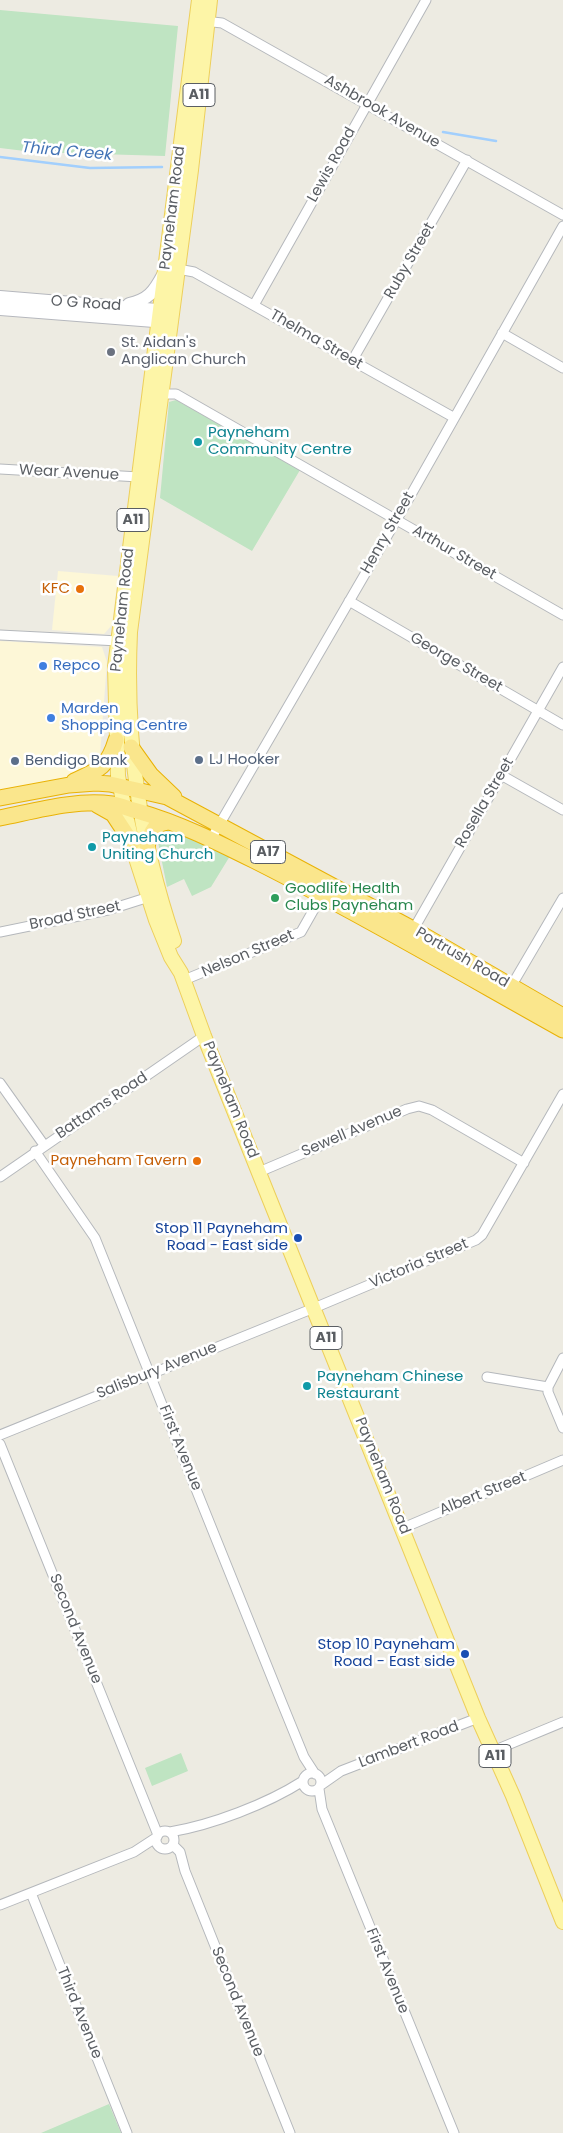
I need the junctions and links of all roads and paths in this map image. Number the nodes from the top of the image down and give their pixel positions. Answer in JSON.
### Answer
{"nodes":[{"id":1,"x":199,"y":0,"type":"edge"},
{"id":2,"x":210,"y":0,"type":"edge"},
{"id":3,"x":426,"y":0,"type":"edge"},
{"id":4,"x":202,"y":20,"type":"junction"},
{"id":5,"x":367,"y":103,"type":"junction"},
{"id":6,"x":467,"y":160,"type":"junction"},
{"id":7,"x":563,"y":215,"type":"edge"},
{"id":8,"x":563,"y":226,"type":"edge"},
{"id":9,"x":172,"y":270,"type":"junction"},
{"id":10,"x":0,"y":297,"type":"edge"},
{"id":11,"x":254,"y":305,"type":"junction"},
{"id":12,"x":119,"y":306,"type":"junction"},
{"id":13,"x":0,"y":309,"type":"edge"},
{"id":14,"x":166,"y":316,"type":"junction"},
{"id":15,"x":502,"y":333,"type":"junction"},
{"id":16,"x":352,"y":361,"type":"junction"},
{"id":17,"x":563,"y":368,"type":"edge"},
{"id":18,"x":161,"y":394,"type":"junction"},
{"id":19,"x":453,"y":417,"type":"junction"},
{"id":20,"x":0,"y":469,"type":"edge"},
{"id":21,"x":139,"y":477,"type":"junction"},
{"id":22,"x":396,"y":520,"type":"junction"},
{"id":23,"x":349,"y":601,"type":"junction"},
{"id":24,"x":563,"y":614,"type":"edge"},
{"id":25,"x":0,"y":635,"type":"edge"},
{"id":26,"x":118,"y":641,"type":"junction"},
{"id":27,"x":563,"y":667,"type":"edge"},
{"id":28,"x":538,"y":710,"type":"junction"},
{"id":29,"x":563,"y":725,"type":"edge"},
{"id":30,"x":116,"y":740,"type":"junction"},
{"id":31,"x":131,"y":747,"type":"junction"},
{"id":32,"x":501,"y":775,"type":"junction"},
{"id":33,"x":119,"y":786,"type":"junction"},
{"id":34,"x":56,"y":788,"type":"junction"},
{"id":35,"x":136,"y":789,"type":"junction"},
{"id":36,"x":0,"y":798,"type":"edge"},
{"id":37,"x":179,"y":802,"type":"junction"},
{"id":38,"x":90,"y":803,"type":"junction"},
{"id":39,"x":124,"y":807,"type":"junction"},
{"id":40,"x":563,"y":810,"type":"edge"},
{"id":41,"x":140,"y":812,"type":"junction"},
{"id":42,"x":0,"y":818,"type":"edge"},
{"id":43,"x":169,"y":822,"type":"junction"},
{"id":44,"x":219,"y":824,"type":"junction"},
{"id":45,"x":211,"y":839,"type":"junction"},
{"id":46,"x":132,"y":843,"type":"junction"},
{"id":47,"x":148,"y":846,"type":"junction"},
{"id":48,"x":322,"y":895,"type":"junction"},
{"id":49,"x":149,"y":897,"type":"junction"},
{"id":50,"x":563,"y":898,"type":"edge"},
{"id":51,"x":0,"y":932,"type":"edge"},
{"id":52,"x":410,"y":935,"type":"junction"},
{"id":53,"x":182,"y":977,"type":"junction"},
{"id":54,"x":508,"y":992,"type":"junction"},
{"id":55,"x":563,"y":1016,"type":"edge"},
{"id":56,"x":563,"y":1030,"type":"edge"},
{"id":57,"x":204,"y":1036,"type":"junction"},
{"id":58,"x":0,"y":1083,"type":"edge"},
{"id":59,"x":563,"y":1094,"type":"edge"},
{"id":60,"x":44,"y":1145,"type":"junction"},
{"id":61,"x":35,"y":1151,"type":"junction"},
{"id":62,"x":524,"y":1163,"type":"junction"},
{"id":63,"x":259,"y":1172,"type":"junction"},
{"id":64,"x":0,"y":1177,"type":"edge"},
{"id":65,"x":314,"y":1308,"type":"junction"},
{"id":66,"x":563,"y":1358,"type":"edge"},
{"id":67,"x":150,"y":1374,"type":"junction"},
{"id":68,"x":487,"y":1377,"type":"dead end"},
{"id":69,"x":548,"y":1387,"type":"junction"},
{"id":70,"x":563,"y":1428,"type":"edge"},
{"id":71,"x":0,"y":1434,"type":"edge"},
{"id":72,"x":0,"y":1444,"type":"edge"},
{"id":73,"x":563,"y":1461,"type":"edge"},
{"id":74,"x":403,"y":1528,"type":"junction"},
{"id":75,"x":478,"y":1718,"type":"junction"},
{"id":76,"x":563,"y":1722,"type":"edge"},
{"id":77,"x":493,"y":1751,"type":"junction"},
{"id":78,"x":341,"y":1771,"type":"junction"},
{"id":79,"x":310,"y":1776,"type":"junction"},
{"id":80,"x":320,"y":1787,"type":"junction"},
{"id":81,"x":308,"y":1791,"type":"junction"},
{"id":82,"x":284,"y":1794,"type":"junction"},
{"id":83,"x":322,"y":1809,"type":"junction"},
{"id":84,"x":196,"y":1828,"type":"junction"},
{"id":85,"x":162,"y":1834,"type":"junction"},
{"id":86,"x":168,"y":1846,"type":"junction"},
{"id":87,"x":134,"y":1852,"type":"junction"},
{"id":88,"x":30,"y":1893,"type":"junction"},
{"id":89,"x":0,"y":1905,"type":"edge"},
{"id":90,"x":563,"y":1922,"type":"edge"},
{"id":91,"x":127,"y":2133,"type":"edge"},
{"id":92,"x":290,"y":2133,"type":"edge"},
{"id":93,"x":454,"y":2133,"type":"edge"}],
"edges":[{"from":1,"to":4,"type":"main road","name":"Payneham Road","number":"A11"},
{"from":2,"to":4,"type":"main road","name":"Payneham Road","number":"A11"},
{"from":3,"to":5,"type":"street","name":"Lewis Road"},
{"from":4,"to":5,"type":"street","name":"Ashbrook Avenue"},
{"from":4,"to":9,"type":"main road","name":"Payneham Road","number":"A11"},
{"from":5,"to":6,"type":"street","name":"Ashbrook Avenue"},
{"from":5,"to":11,"type":"street","name":"Lewis Road"},
{"from":6,"to":7,"type":"street","name":"Ashbrook Avenue"},
{"from":6,"to":16,"type":"street","name":"Ruby Street"},
{"from":8,"to":15,"type":"street","name":"Henry Street"},
{"from":9,"to":11,"type":"street","name":"Thelma Street"},
{"from":9,"to":12,"type":"main road"},
{"from":9,"to":14,"type":"main road","name":"Payneham Road","number":"A11"},
{"from":10,"to":12,"type":"main road","name":"O G Road"},
{"from":11,"to":16,"type":"street","name":"Thelma Street"},
{"from":12,"to":14,"type":"main road","name":"O G Road"},
{"from":13,"to":14,"type":"main road","name":"O G Road"},
{"from":14,"to":18,"type":"main road","name":"Payneham Road","number":"A11"},
{"from":14,"to":21,"type":"main road","name":"Payneham Road","number":"A11"},
{"from":15,"to":17,"type":"street"},
{"from":15,"to":19,"type":"street","name":"Henry Street"},
{"from":16,"to":19,"type":"street","name":"Thelma Street"},
{"from":18,"to":22,"type":"street","name":"Arthur Street"},
{"from":18,"to":31,"type":"main road","name":"Payneham Road","number":"A11"},
{"from":19,"to":22,"type":"street","name":"Henry Street"},
{"from":20,"to":21,"type":"street","name":"Wear Avenue"},
{"from":21,"to":26,"type":"main road","name":"Payneham Road","number":"A11"},
{"from":22,"to":23,"type":"street","name":"Henry Street"},
{"from":22,"to":24,"type":"street","name":"Arthur Street"},
{"from":23,"to":28,"type":"street","name":"George Street"},
{"from":23,"to":44,"type":"street","name":"Henry Street"},
{"from":25,"to":26,"type":"street"},
{"from":26,"to":30,"type":"main road","name":"Payneham Road","number":"A11"},
{"from":27,"to":28,"type":"street","name":"Rosella Street"},
{"from":28,"to":29,"type":"street","name":"George Street"},
{"from":28,"to":32,"type":"street","name":"Rosella Street"},
{"from":30,"to":33,"type":"main road","name":"Payneham Road","number":"A11"},
{"from":30,"to":34,"type":"highway"},
{"from":31,"to":35,"type":"main road","name":"Payneham Road","number":"A11"},
{"from":31,"to":37,"type":"highway"},
{"from":32,"to":40,"type":"street"},
{"from":32,"to":52,"type":"street","name":"Rosella Street"},
{"from":33,"to":34,"type":"highway","number":"A17"},
{"from":33,"to":35,"type":"highway","name":"Portrush Road","number":"A17"},
{"from":33,"to":39,"type":"main road","name":"Payneham Road","number":"A11"},
{"from":34,"to":36,"type":"highway","number":"A17"},
{"from":35,"to":37,"type":"highway","name":"Portrush Road","number":"A17"},
{"from":35,"to":41,"type":"main road","name":"Payneham Road","number":"A11"},
{"from":37,"to":44,"type":"highway","name":"Portrush Road","number":"A17"},
{"from":38,"to":39,"type":"highway","number":"A17"},
{"from":38,"to":42,"type":"highway","number":"A17"},
{"from":38,"to":46,"type":"highway"},
{"from":39,"to":41,"type":"highway","number":"A17"},
{"from":39,"to":46,"type":"main road","name":"Payneham Road","number":"A11"},
{"from":41,"to":43,"type":"highway","name":"Portrush Road","number":"A17"},
{"from":41,"to":47,"type":"main road","name":"Payneham Road","number":"A11"},
{"from":43,"to":45,"type":"highway","name":"Portrush Road","number":"A17"},
{"from":43,"to":47,"type":"highway"},
{"from":44,"to":45,"type":"street","name":"Henry Street"},
{"from":44,"to":52,"type":"highway","name":"Portrush Road","number":"A17"},
{"from":45,"to":48,"type":"highway","name":"Portrush Road","number":"A17"},
{"from":46,"to":49,"type":"main road","name":"Payneham Road","number":"A11"},
{"from":47,"to":53,"type":"main road","name":"Payneham Road","number":"A11"},
{"from":48,"to":52,"type":"highway","name":"Portrush Road","number":"A17"},
{"from":48,"to":53,"type":"street","name":"Nelson Street"},
{"from":49,"to":51,"type":"street","name":"Broad Street"},
{"from":49,"to":53,"type":"main road","name":"Payneham Road","number":"A11"},
{"from":50,"to":54,"type":"street"},
{"from":52,"to":54,"type":"highway","name":"Portrush Road","number":"A17"},
{"from":53,"to":57,"type":"main road","name":"Payneham Road","number":"A11"},
{"from":54,"to":55,"type":"highway","name":"Portrush Road","number":"A17"},
{"from":54,"to":56,"type":"highway","name":"Portrush Road","number":"A17"},
{"from":57,"to":60,"type":"street","name":"Battams Road"},
{"from":57,"to":63,"type":"main road","name":"Payneham Road","number":"A11"},
{"from":58,"to":60,"type":"street"},
{"from":59,"to":62,"type":"street","name":"Victoria Street"},
{"from":60,"to":61,"type":"street","name":"Battams Road"},
{"from":61,"to":64,"type":"street","name":"Battams Road"},
{"from":61,"to":67,"type":"street","name":"First Avenue"},
{"from":62,"to":63,"type":"street","name":"Sewell Avenue"},
{"from":62,"to":65,"type":"street","name":"Victoria Street"},
{"from":63,"to":65,"type":"main road","name":"Payneham Road","number":"A11"},
{"from":65,"to":67,"type":"street","name":"Salisbury Avenue"},
{"from":65,"to":74,"type":"main road","name":"Payneham Road","number":"A11"},
{"from":66,"to":69,"type":"street"},
{"from":67,"to":71,"type":"street","name":"Salisbury Avenue"},
{"from":67,"to":79,"type":"street","name":"First Avenue"},
{"from":68,"to":69,"type":"street"},
{"from":69,"to":70,"type":"street"},
{"from":72,"to":85,"type":"street","name":"Second Avenue"},
{"from":73,"to":74,"type":"street","name":"Albert Street"},
{"from":74,"to":75,"type":"main road","name":"Payneham Road","number":"A11"},
{"from":75,"to":77,"type":"main road","name":"Payneham Road","number":"A11"},
{"from":75,"to":78,"type":"street","name":"Lambert Road"},
{"from":76,"to":77,"type":"street"},
{"from":77,"to":90,"type":"main road","name":"Payneham Road","number":"A11"},
{"from":78,"to":79,"type":"street","name":"Lambert Road"},
{"from":78,"to":80,"type":"street","name":"Lambert Road"},
{"from":79,"to":80,"type":"street","name":"First Avenue"},
{"from":79,"to":81,"type":"street","name":"First Avenue"},
{"from":79,"to":82,"type":"street","name":"Lambert Road"},
{"from":80,"to":81,"type":"street","name":"Lambert Road"},
{"from":80,"to":83,"type":"street","name":"First Avenue"},
{"from":81,"to":82,"type":"street","name":"Lambert Road"},
{"from":81,"to":83,"type":"street","name":"First Avenue"},
{"from":82,"to":84,"type":"street","name":"Lambert Road"},
{"from":83,"to":93,"type":"street","name":"First Avenue"},
{"from":84,"to":85,"type":"street","name":"Lambert Road"},
{"from":84,"to":86,"type":"street","name":"Lambert Road"},
{"from":85,"to":86,"type":"street"},
{"from":85,"to":86,"type":"street"},
{"from":85,"to":87,"type":"street","name":"Lambert Road"},
{"from":86,"to":87,"type":"street","name":"Lambert Road"},
{"from":86,"to":92,"type":"street","name":"Second Avenue"},
{"from":87,"to":88,"type":"street","name":"Lambert Road"},
{"from":88,"to":89,"type":"street","name":"Lambert Road"},
{"from":88,"to":91,"type":"street","name":"Third Avenue"}]}
